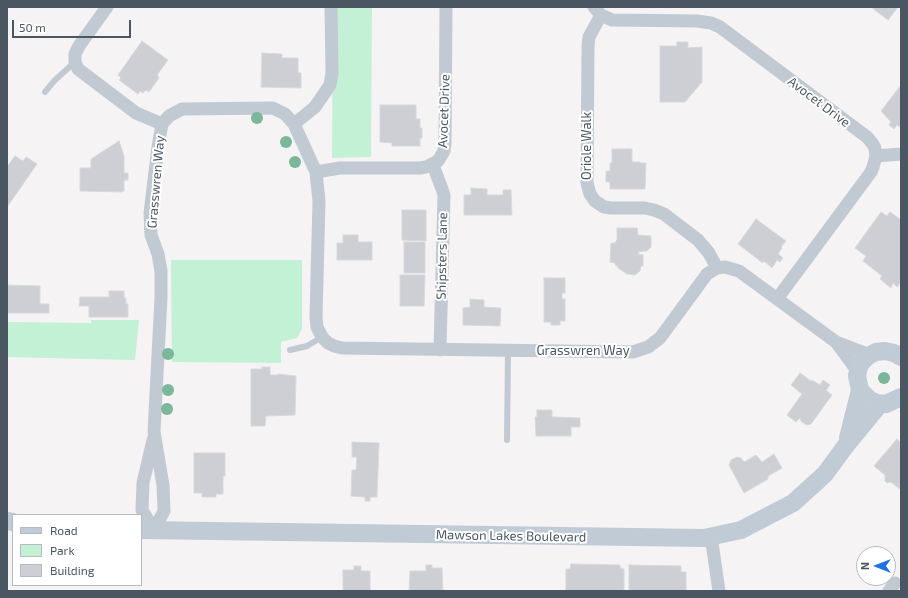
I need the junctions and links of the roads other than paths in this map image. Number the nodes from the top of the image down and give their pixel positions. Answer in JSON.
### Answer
{"nodes":[{"id":1,"x":107,"y":7,"type":"edge"},
{"id":2,"x":331,"y":7,"type":"edge"},
{"id":3,"x":446,"y":7,"type":"edge"},
{"id":4,"x":597,"y":11,"type":"edge"},
{"id":5,"x":76,"y":62,"type":"junction"},
{"id":6,"x":45,"y":92,"type":"dead end"},
{"id":7,"x":162,"y":124,"type":"junction"},
{"id":8,"x":294,"y":124,"type":"junction"},
{"id":9,"x":901,"y":154,"type":"edge"},
{"id":10,"x":876,"y":156,"type":"junction"},
{"id":11,"x":433,"y":165,"type":"junction"},
{"id":12,"x":316,"y":172,"type":"junction"},
{"id":13,"x":717,"y":268,"type":"junction"},
{"id":14,"x":777,"y":299,"type":"junction"},
{"id":15,"x":322,"y":337,"type":"junction"},
{"id":16,"x":836,"y":342,"type":"junction"},
{"id":17,"x":901,"y":342,"type":"edge"},
{"id":18,"x":290,"y":350,"type":"dead end"},
{"id":19,"x":440,"y":350,"type":"junction"},
{"id":20,"x":508,"y":351,"type":"junction"},
{"id":21,"x":885,"y":354,"type":"edge"},
{"id":22,"x":858,"y":372,"type":"junction"},
{"id":23,"x":860,"y":390,"type":"junction"},
{"id":24,"x":900,"y":399,"type":"edge"},
{"id":25,"x":880,"y":404,"type":"junction"},
{"id":26,"x":154,"y":432,"type":"junction"},
{"id":27,"x":507,"y":440,"type":"dead end"},
{"id":28,"x":847,"y":444,"type":"junction"},
{"id":29,"x":147,"y":530,"type":"edge"},
{"id":30,"x":711,"y":536,"type":"junction"},
{"id":31,"x":719,"y":591,"type":"edge"}],
"edges":[{"from":1,"to":5,"type":"street"},
{"from":2,"to":8,"type":"street"},
{"from":3,"to":11,"type":"street","name":"Avocet Drive"},
{"from":4,"to":10,"type":"street","name":"Avocet Drive"},
{"from":4,"to":13,"type":"street","name":"Oriole Walk"},
{"from":5,"to":6,"type":"lane"},
{"from":5,"to":7,"type":"street"},
{"from":7,"to":8,"type":"street","name":"Grasswren Way"},
{"from":7,"to":26,"type":"street","name":"Grasswren Way"},
{"from":8,"to":12,"type":"street","name":"Grasswren Way"},
{"from":9,"to":10,"type":"street"},
{"from":10,"to":14,"type":"street"},
{"from":11,"to":12,"type":"street","name":"Avocet Drive"},
{"from":11,"to":19,"type":"street","name":"Shipsters Lane"},
{"from":12,"to":15,"type":"street","name":"Grasswren Way"},
{"from":13,"to":14,"type":"street"},
{"from":13,"to":20,"type":"street","name":"Grasswren Way"},
{"from":14,"to":16,"type":"street"},
{"from":15,"to":18,"type":"lane"},
{"from":15,"to":19,"type":"street","name":"Grasswren Way"},
{"from":16,"to":21,"type":"street"},
{"from":16,"to":22,"type":"street"},
{"from":17,"to":21,"type":"street"},
{"from":19,"to":20,"type":"street","name":"Grasswren Way"},
{"from":20,"to":27,"type":"lane"},
{"from":21,"to":22,"type":"street"},
{"from":22,"to":23,"type":"street","name":"Mawson Lakes Boulevard"},
{"from":23,"to":25,"type":"street"},
{"from":23,"to":28,"type":"street","name":"Mawson Lakes Boulevard"},
{"from":24,"to":25,"type":"street"},
{"from":25,"to":28,"type":"street","name":"Mawson Lakes Boulevard"},
{"from":26,"to":29,"type":"street","name":"Grasswren Way"},
{"from":26,"to":29,"type":"street","name":"Grasswren Way"},
{"from":28,"to":30,"type":"street","name":"Mawson Lakes Boulevard"},
{"from":29,"to":30,"type":"street","name":"Mawson Lakes Boulevard"},
{"from":30,"to":31,"type":"street"}]}
